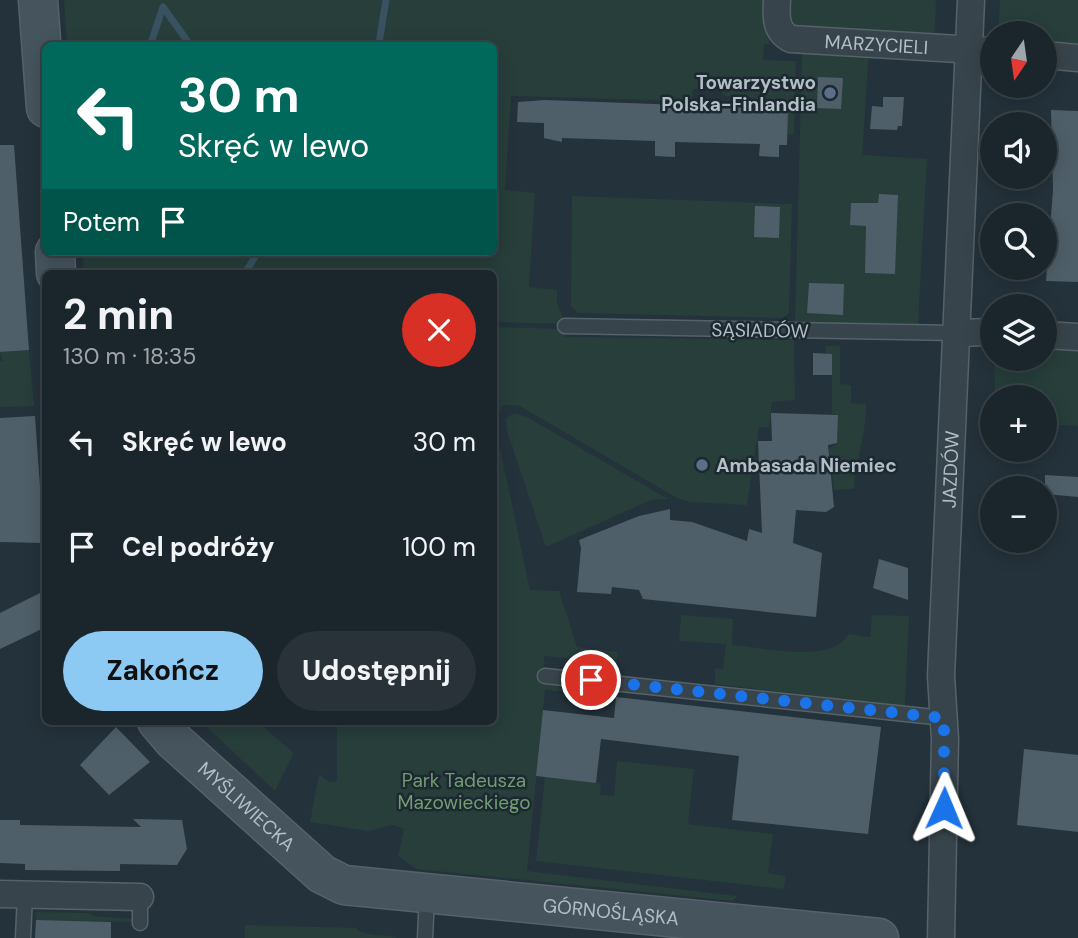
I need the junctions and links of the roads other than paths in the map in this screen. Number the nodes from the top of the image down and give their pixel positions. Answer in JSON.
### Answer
{"nodes":[{"id":1,"x":38,"y":0,"type":"edge"},
{"id":2,"x":971,"y":0,"type":"edge"},
{"id":3,"x":779,"y":18,"type":"edge"},
{"id":4,"x":980,"y":45,"type":"edge"},
{"id":5,"x":980,"y":50,"type":"edge"},
{"id":6,"x":42,"y":54,"type":"edge"},
{"id":7,"x":1057,"y":56,"type":"edge"},
{"id":8,"x":1078,"y":58,"type":"edge"},
{"id":9,"x":980,"y":61,"type":"edge"},
{"id":10,"x":565,"y":326,"type":"dead end"},
{"id":11,"x":980,"y":332,"type":"edge"},
{"id":12,"x":956,"y":333,"type":"junction"},
{"id":13,"x":1057,"y":336,"type":"edge"},
{"id":14,"x":1078,"y":337,"type":"edge"},
{"id":15,"x":545,"y":676,"type":"dead end"},
{"id":16,"x":944,"y":718,"type":"junction"},
{"id":17,"x":160,"y":725,"type":"edge"},
{"id":18,"x":344,"y":885,"type":"joint"},
{"id":19,"x":12,"y":895,"type":"edge"},
{"id":20,"x":427,"y":896,"type":"junction"},
{"id":21,"x":140,"y":910,"type":"dead end"},
{"id":22,"x":23,"y":938,"type":"edge"},
{"id":23,"x":425,"y":938,"type":"edge"},
{"id":24,"x":879,"y":938,"type":"edge"},
{"id":25,"x":941,"y":938,"type":"edge"}],
"edges":[{"from":1,"to":6,"type":"street"},
{"from":2,"to":4,"type":"street","name":"JAZDÓW"},
{"from":3,"to":5,"type":"street","name":"MARZYCIELI"},
{"from":7,"to":8,"type":"street"},
{"from":9,"to":12,"type":"street","name":"JAZDÓW"},
{"from":10,"to":12,"type":"lane","name":"SĄSIADÓW"},
{"from":11,"to":12,"type":"street"},
{"from":12,"to":16,"type":"street","name":"JAZDÓW"},
{"from":13,"to":14,"type":"street"},
{"from":15,"to":16,"type":"lane"},
{"from":16,"to":25,"type":"street","name":"JAZDÓW"},
{"from":17,"to":18,"type":"street","name":"MYŚLIWIECKA"},
{"from":18,"to":20,"type":"street","name":"GÓRNOŚLĄSKA"},
{"from":19,"to":21,"type":"street"},
{"from":19,"to":22,"type":"lane"},
{"from":20,"to":23,"type":"lane"},
{"from":20,"to":24,"type":"street","name":"GÓRNOŚLĄSKA"}]}
